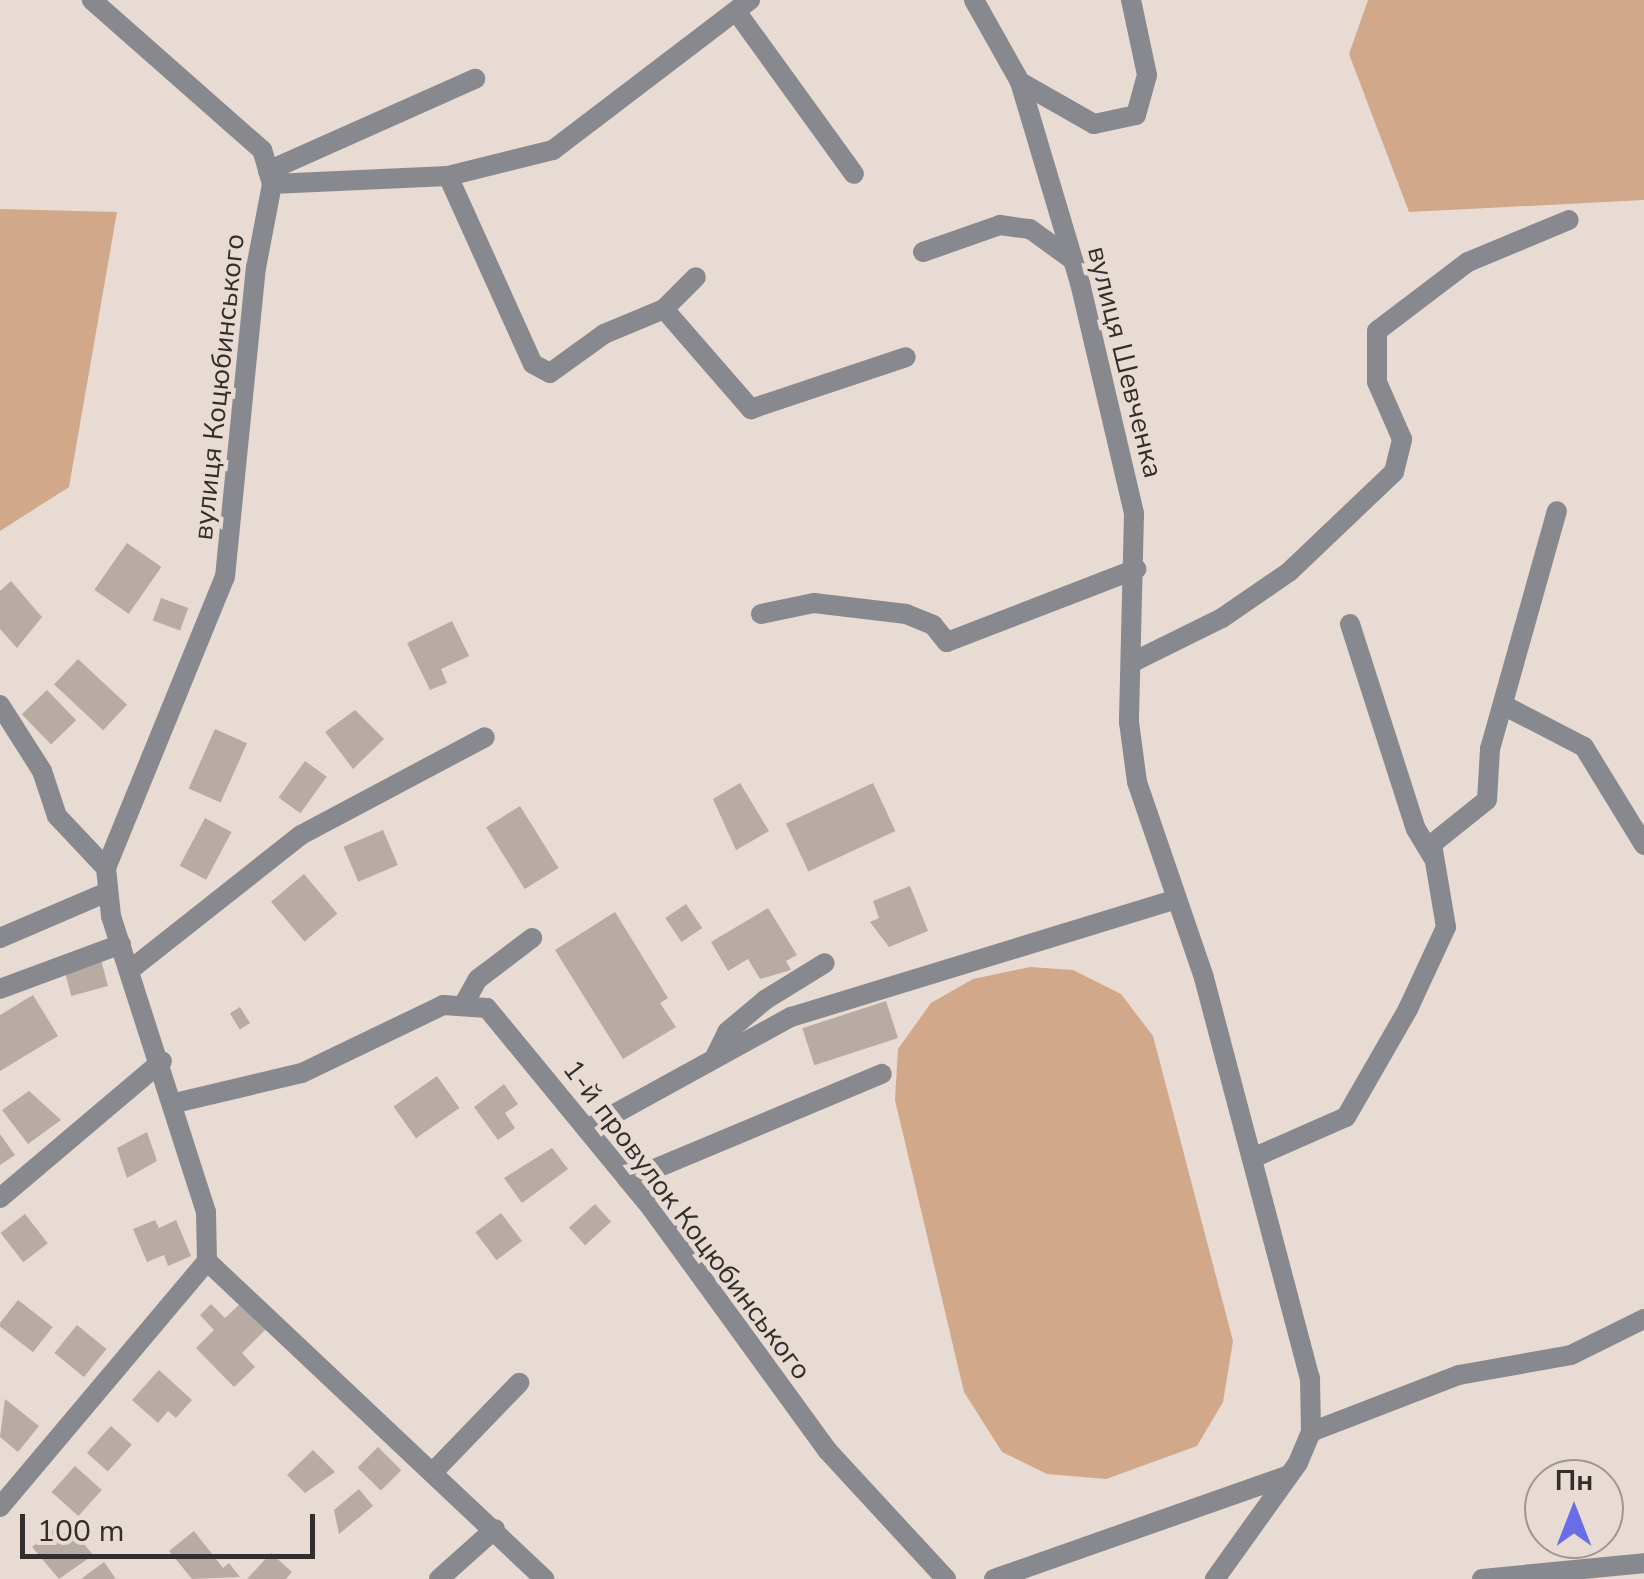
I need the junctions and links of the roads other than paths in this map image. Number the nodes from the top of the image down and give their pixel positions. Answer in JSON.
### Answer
{"nodes":[{"id":1,"x":92,"y":0,"type":"edge"},
{"id":2,"x":974,"y":0,"type":"edge"},
{"id":3,"x":1132,"y":0,"type":"edge"},
{"id":4,"x":743,"y":6,"type":"edge"},
{"id":5,"x":475,"y":79,"type":"dead end"},
{"id":6,"x":1020,"y":82,"type":"junction"},
{"id":7,"x":854,"y":174,"type":"dead end"},
{"id":8,"x":448,"y":176,"type":"junction"},
{"id":9,"x":270,"y":177,"type":"junction"},
{"id":10,"x":1569,"y":220,"type":"dead end"},
{"id":11,"x":924,"y":252,"type":"dead end"},
{"id":12,"x":1074,"y":260,"type":"junction"},
{"id":13,"x":696,"y":278,"type":"dead end"},
{"id":14,"x":664,"y":309,"type":"junction"},
{"id":15,"x":906,"y":357,"type":"dead end"},
{"id":16,"x":1558,"y":511,"type":"dead end"},
{"id":17,"x":1136,"y":569,"type":"junction"},
{"id":18,"x":761,"y":614,"type":"dead end"},
{"id":19,"x":1350,"y":624,"type":"dead end"},
{"id":20,"x":1133,"y":662,"type":"junction"},
{"id":21,"x":0,"y":706,"type":"edge"},
{"id":22,"x":1505,"y":706,"type":"junction"},
{"id":23,"x":486,"y":738,"type":"dead end"},
{"id":24,"x":1644,"y":845,"type":"edge"},
{"id":25,"x":1433,"y":858,"type":"junction"},
{"id":26,"x":106,"y":868,"type":"junction"},
{"id":27,"x":105,"y":893,"type":"junction"},
{"id":28,"x":1174,"y":900,"type":"junction"},
{"id":29,"x":0,"y":938,"type":"edge"},
{"id":30,"x":532,"y":938,"type":"dead end"},
{"id":31,"x":121,"y":944,"type":"junction"},
{"id":32,"x":826,"y":963,"type":"dead end"},
{"id":33,"x":130,"y":970,"type":"junction"},
{"id":34,"x":0,"y":990,"type":"edge"},
{"id":35,"x":465,"y":1002,"type":"junction"},
{"id":36,"x":716,"y":1055,"type":"junction"},
{"id":37,"x":162,"y":1062,"type":"junction"},
{"id":38,"x":882,"y":1074,"type":"dead end"},
{"id":39,"x":175,"y":1103,"type":"junction"},
{"id":40,"x":587,"y":1129,"type":"junction"},
{"id":41,"x":1256,"y":1157,"type":"junction"},
{"id":42,"x":628,"y":1180,"type":"junction"},
{"id":43,"x":0,"y":1198,"type":"edge"},
{"id":44,"x":207,"y":1261,"type":"junction"},
{"id":45,"x":1644,"y":1319,"type":"edge"},
{"id":46,"x":519,"y":1383,"type":"dead end"},
{"id":47,"x":1311,"y":1432,"type":"junction"},
{"id":48,"x":436,"y":1469,"type":"junction"},
{"id":49,"x":1287,"y":1476,"type":"junction"},
{"id":50,"x":0,"y":1507,"type":"edge"},
{"id":51,"x":495,"y":1529,"type":"junction"},
{"id":52,"x":1644,"y":1563,"type":"edge"},
{"id":53,"x":439,"y":1579,"type":"edge"},
{"id":54,"x":545,"y":1579,"type":"edge"},
{"id":55,"x":946,"y":1579,"type":"edge"},
{"id":56,"x":994,"y":1579,"type":"edge"},
{"id":57,"x":1214,"y":1579,"type":"edge"},
{"id":58,"x":1482,"y":1579,"type":"edge"}],
"edges":[{"from":1,"to":9,"type":"street"},
{"from":2,"to":6,"type":"street","name":"вулиця Шевченка"},
{"from":3,"to":6,"type":"street"},
{"from":4,"to":7,"type":"street"},
{"from":4,"to":8,"type":"street"},
{"from":5,"to":9,"type":"street"},
{"from":6,"to":12,"type":"street","name":"вулиця Шевченка"},
{"from":8,"to":9,"type":"street"},
{"from":8,"to":14,"type":"street"},
{"from":9,"to":26,"type":"street","name":"вулиця Коцюбинського"},
{"from":10,"to":20,"type":"street"},
{"from":11,"to":12,"type":"street"},
{"from":12,"to":17,"type":"street","name":"вулиця Шевченка"},
{"from":13,"to":14,"type":"street"},
{"from":14,"to":15,"type":"street"},
{"from":16,"to":22,"type":"street"},
{"from":17,"to":18,"type":"street"},
{"from":17,"to":20,"type":"street","name":"вулиця Шевченка"},
{"from":19,"to":25,"type":"street"},
{"from":20,"to":28,"type":"street","name":"вулиця Шевченка"},
{"from":21,"to":26,"type":"street"},
{"from":22,"to":24,"type":"street"},
{"from":22,"to":25,"type":"street"},
{"from":23,"to":33,"type":"street"},
{"from":25,"to":41,"type":"street"},
{"from":26,"to":27,"type":"street","name":"вулиця Коцюбинського"},
{"from":27,"to":29,"type":"street"},
{"from":27,"to":31,"type":"street","name":"вулиця Коцюбинського"},
{"from":28,"to":36,"type":"street"},
{"from":28,"to":41,"type":"street","name":"вулиця Шевченка"},
{"from":30,"to":35,"type":"street"},
{"from":31,"to":33,"type":"street","name":"вулиця Коцюбинського"},
{"from":31,"to":34,"type":"street"},
{"from":32,"to":36,"type":"street"},
{"from":33,"to":37,"type":"street","name":"вулиця Коцюбинського"},
{"from":35,"to":39,"type":"street"},
{"from":35,"to":40,"type":"street","name":"1-й провулок Коцюбинського"},
{"from":36,"to":40,"type":"street"},
{"from":37,"to":39,"type":"street","name":"вулиця Коцюбинського"},
{"from":37,"to":43,"type":"street"},
{"from":38,"to":42,"type":"street"},
{"from":39,"to":44,"type":"street","name":"вулиця Коцюбинського"},
{"from":40,"to":42,"type":"street","name":"1-й провулок Коцюбинського"},
{"from":41,"to":47,"type":"street","name":"вулиця Шевченка"},
{"from":42,"to":55,"type":"street","name":"1-й провулок Коцюбинського"},
{"from":44,"to":48,"type":"street"},
{"from":44,"to":50,"type":"street"},
{"from":45,"to":47,"type":"street"},
{"from":46,"to":48,"type":"street"},
{"from":47,"to":49,"type":"street","name":"вулиця Шевченка"},
{"from":48,"to":51,"type":"street"},
{"from":49,"to":56,"type":"street"},
{"from":49,"to":57,"type":"street","name":"вулиця Шевченка"},
{"from":51,"to":53,"type":"street"},
{"from":51,"to":54,"type":"street"},
{"from":52,"to":58,"type":"street"}]}
